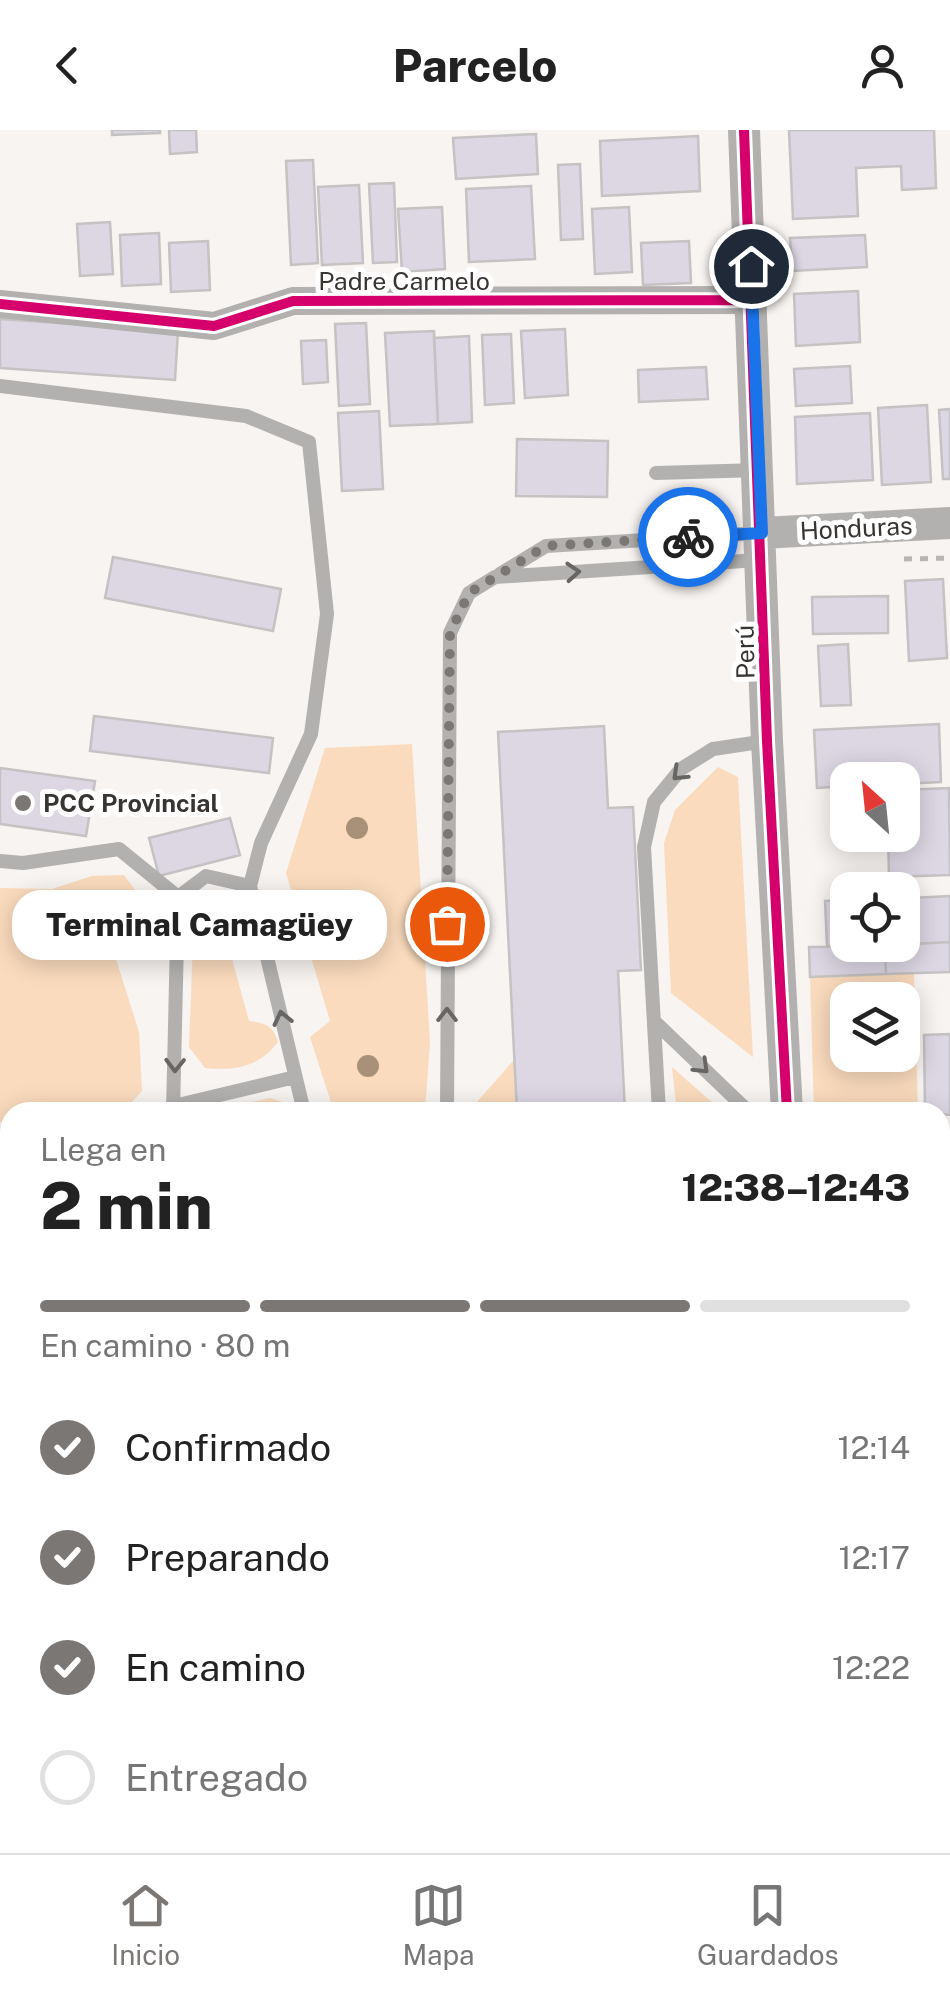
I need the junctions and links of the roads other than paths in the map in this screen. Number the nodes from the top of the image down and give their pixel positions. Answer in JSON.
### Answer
{"nodes":[{"id":1,"x":744,"y":130,"type":"edge"},
{"id":2,"x":752,"y":300,"type":"junction"},
{"id":3,"x":0,"y":304,"type":"edge"},
{"id":4,"x":0,"y":386,"type":"edge"},
{"id":5,"x":760,"y":470,"type":"junction"},
{"id":6,"x":656,"y":473,"type":"dead end"},
{"id":7,"x":950,"y":524,"type":"edge"},
{"id":8,"x":762,"y":546,"type":"junction"},
{"id":9,"x":496,"y":577,"type":"junction"},
{"id":10,"x":767,"y":741,"type":"junction"},
{"id":11,"x":0,"y":861,"type":"edge"},
{"id":12,"x":250,"y":886,"type":"junction"},
{"id":13,"x":178,"y":897,"type":"junction"},
{"id":14,"x":654,"y":1021,"type":"junction"},
{"id":15,"x":295,"y":1077,"type":"junction"},
{"id":16,"x":169,"y":1102,"type":"edge"},
{"id":17,"x":200,"y":1102,"type":"edge"},
{"id":18,"x":301,"y":1102,"type":"edge"},
{"id":19,"x":446,"y":1102,"type":"edge"},
{"id":20,"x":658,"y":1102,"type":"edge"},
{"id":21,"x":739,"y":1102,"type":"edge"},
{"id":22,"x":786,"y":1102,"type":"edge"}],
"edges":[{"from":1,"to":2,"type":"street","name":"Perú"},
{"from":2,"to":3,"type":"street","name":"Padre Carmelo"},
{"from":2,"to":5,"type":"street","name":"Perú"},
{"from":4,"to":12,"type":"lane"},
{"from":5,"to":6,"type":"lane"},
{"from":5,"to":8,"type":"street","name":"Perú"},
{"from":7,"to":8,"type":"street","name":"Honduras"},
{"from":9,"to":8,"type":"lane","one_way":true},
{"from":8,"to":9,"type":"lane"},
{"from":8,"to":10,"type":"street","name":"Perú"},
{"from":19,"to":9,"type":"lane","one_way":true},
{"from":10,"to":14,"type":"lane","one_way":true},
{"from":10,"to":22,"type":"street","name":"Perú"},
{"from":11,"to":13,"type":"lane"},
{"from":12,"to":13,"type":"lane"},
{"from":15,"to":12,"type":"lane","one_way":true},
{"from":13,"to":16,"type":"lane","one_way":true},
{"from":14,"to":20,"type":"lane"},
{"from":14,"to":21,"type":"lane","one_way":true},
{"from":15,"to":17,"type":"lane"},
{"from":15,"to":18,"type":"lane"}]}
